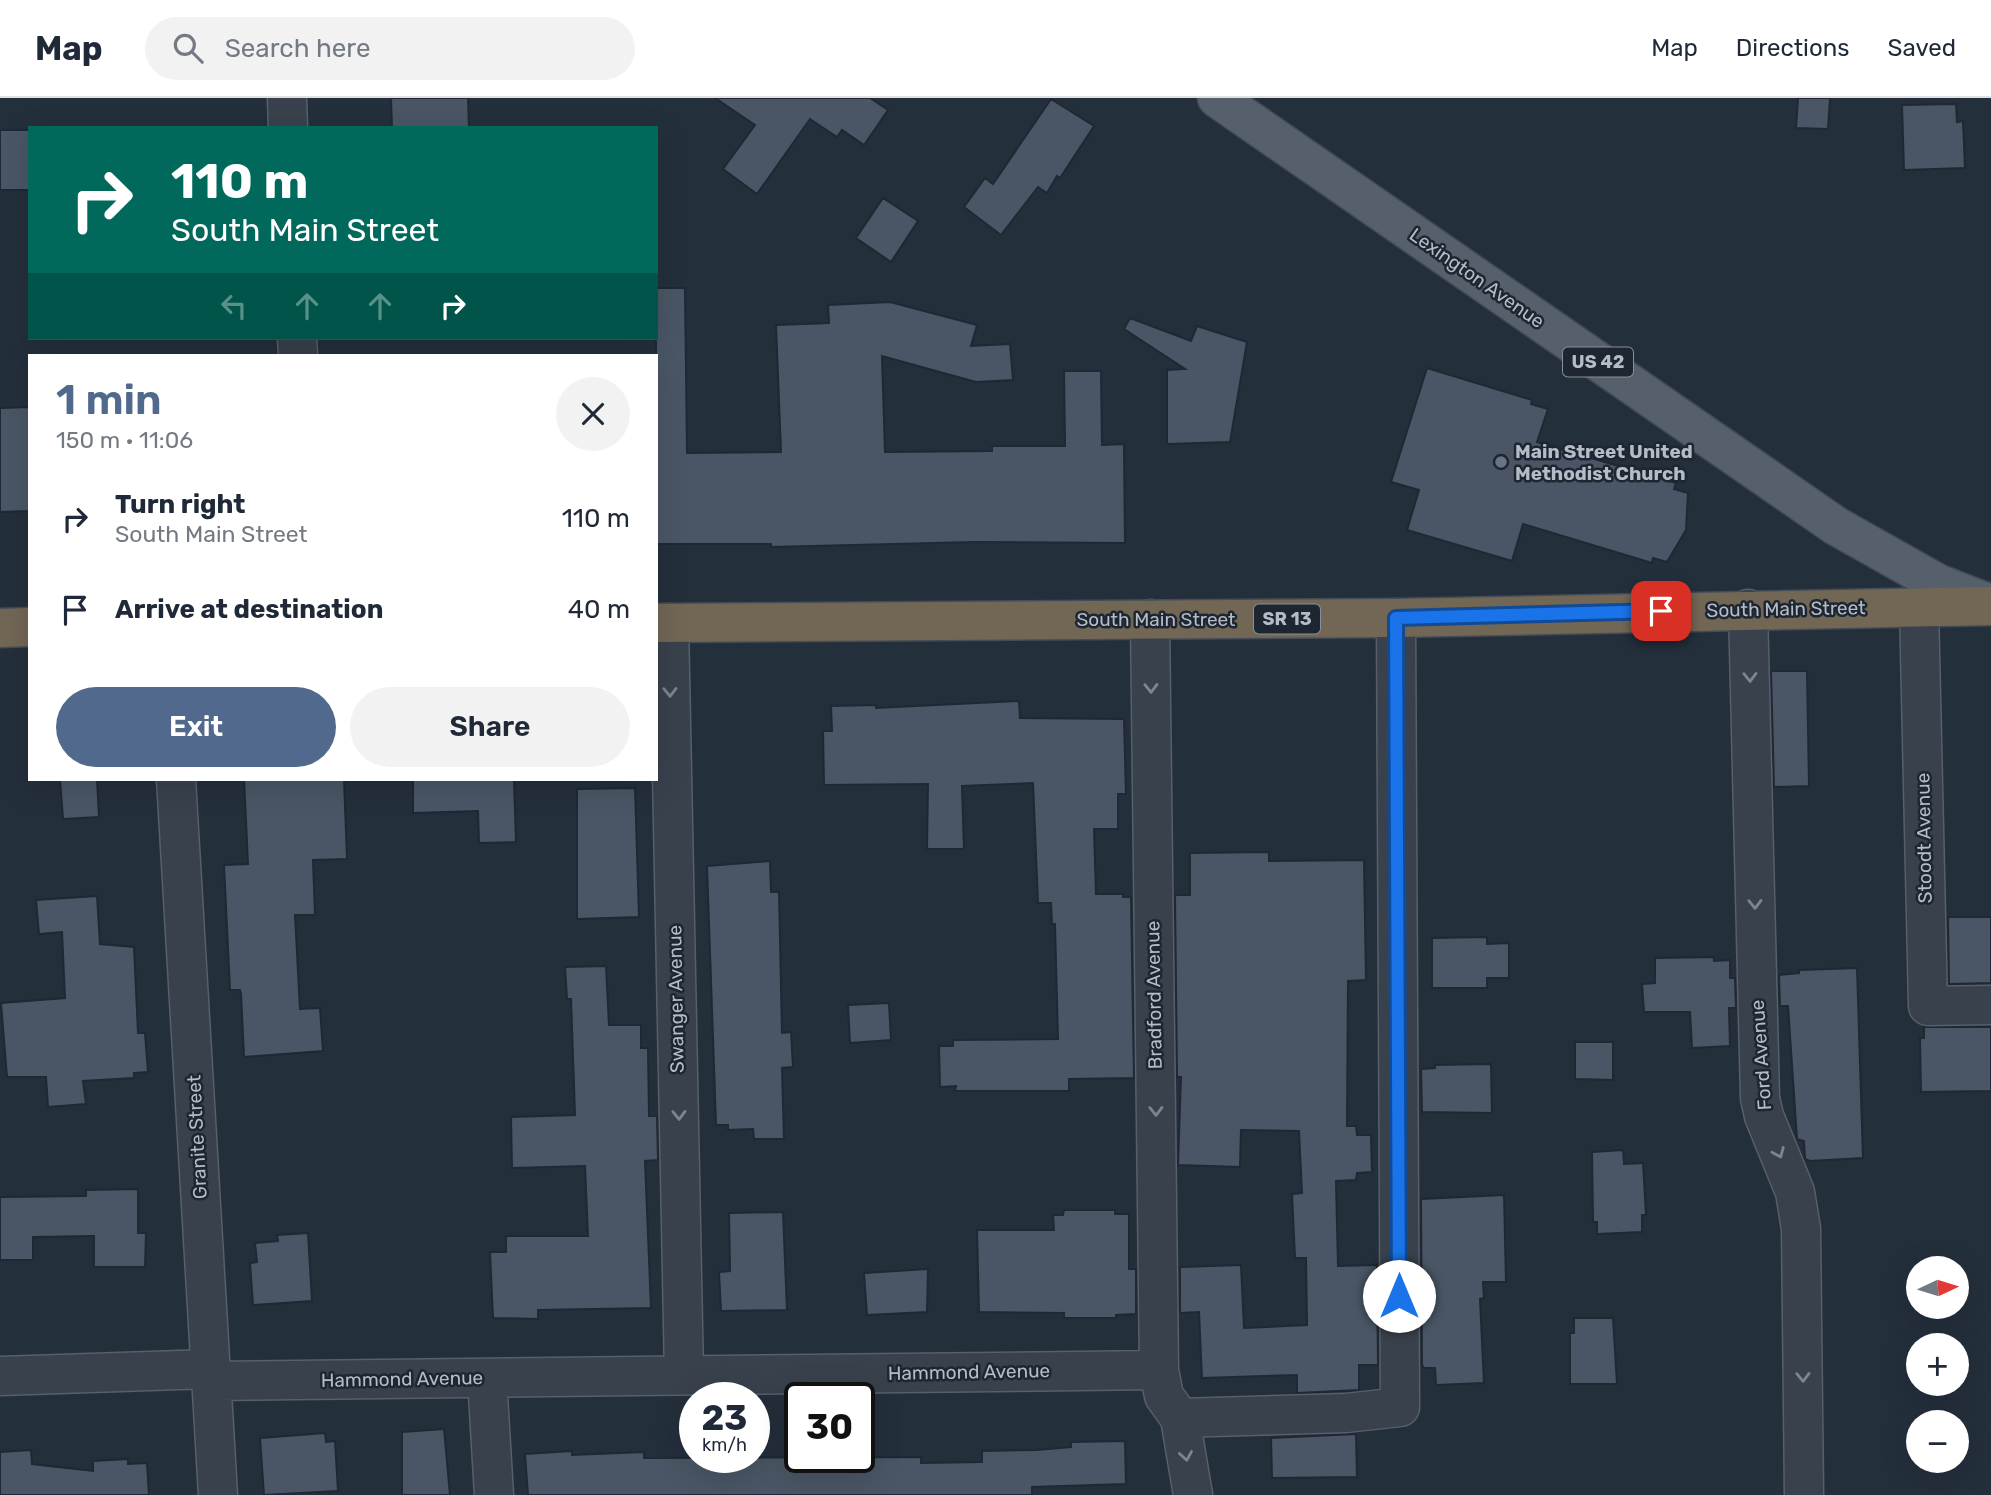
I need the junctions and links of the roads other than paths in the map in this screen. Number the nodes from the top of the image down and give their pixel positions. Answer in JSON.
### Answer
{"nodes":[{"id":1,"x":287,"y":98,"type":"edge"},
{"id":2,"x":1217,"y":98,"type":"edge"},
{"id":3,"x":288,"y":126,"type":"edge"},
{"id":4,"x":1991,"y":605,"type":"edge"},
{"id":5,"x":1919,"y":607,"type":"junction"},
{"id":6,"x":1748,"y":609,"type":"junction"},
{"id":7,"x":1396,"y":618,"type":"junction"},
{"id":8,"x":1150,"y":620,"type":"junction"},
{"id":9,"x":663,"y":623,"type":"edge"},
{"id":10,"x":0,"y":628,"type":"edge"},
{"id":11,"x":28,"y":628,"type":"edge"},
{"id":12,"x":176,"y":781,"type":"edge"},
{"id":13,"x":1991,"y":1005,"type":"edge"},
{"id":14,"x":1159,"y":1370,"type":"junction"},
{"id":15,"x":210,"y":1375,"type":"junction"},
{"id":16,"x":0,"y":1376,"type":"edge"},
{"id":17,"x":684,"y":1376,"type":"junction"},
{"id":18,"x":487,"y":1378,"type":"junction"},
{"id":19,"x":1180,"y":1418,"type":"junction"},
{"id":20,"x":218,"y":1495,"type":"edge"},
{"id":21,"x":494,"y":1495,"type":"edge"},
{"id":22,"x":1193,"y":1495,"type":"edge"},
{"id":23,"x":1804,"y":1495,"type":"edge"}],
"edges":[{"from":1,"to":3,"type":"street"},
{"from":2,"to":4,"type":"main road","name":"Lexington Avenue","number":"US 42"},
{"from":4,"to":5,"type":"highway","name":"South Main Street","number":"SR 13"},
{"from":5,"to":6,"type":"highway","name":"South Main Street","number":"SR 13"},
{"from":5,"to":13,"type":"street","name":"Stoodt Avenue"},
{"from":6,"to":7,"type":"highway","name":"South Main Street","number":"SR 13"},
{"from":6,"to":23,"type":"street","name":"Ford Avenue","one_way":true},
{"from":7,"to":8,"type":"highway","name":"South Main Street","number":"SR 13"},
{"from":7,"to":19,"type":"street"},
{"from":8,"to":9,"type":"highway","name":"South Main Street","number":"SR 13"},
{"from":8,"to":14,"type":"street","name":"Bradford Avenue","one_way":true},
{"from":9,"to":17,"type":"street","name":"Swanger Avenue","one_way":true},
{"from":10,"to":11,"type":"highway"},
{"from":12,"to":15,"type":"street","name":"Granite Street"},
{"from":14,"to":17,"type":"street","name":"Hammond Avenue"},
{"from":14,"to":19,"type":"street"},
{"from":15,"to":16,"type":"street","name":"Hammond Avenue"},
{"from":15,"to":18,"type":"street","name":"Hammond Avenue"},
{"from":15,"to":20,"type":"street","name":"Granite Street"},
{"from":17,"to":18,"type":"street","name":"Hammond Avenue"},
{"from":18,"to":21,"type":"street"},
{"from":19,"to":22,"type":"street","one_way":true}]}
